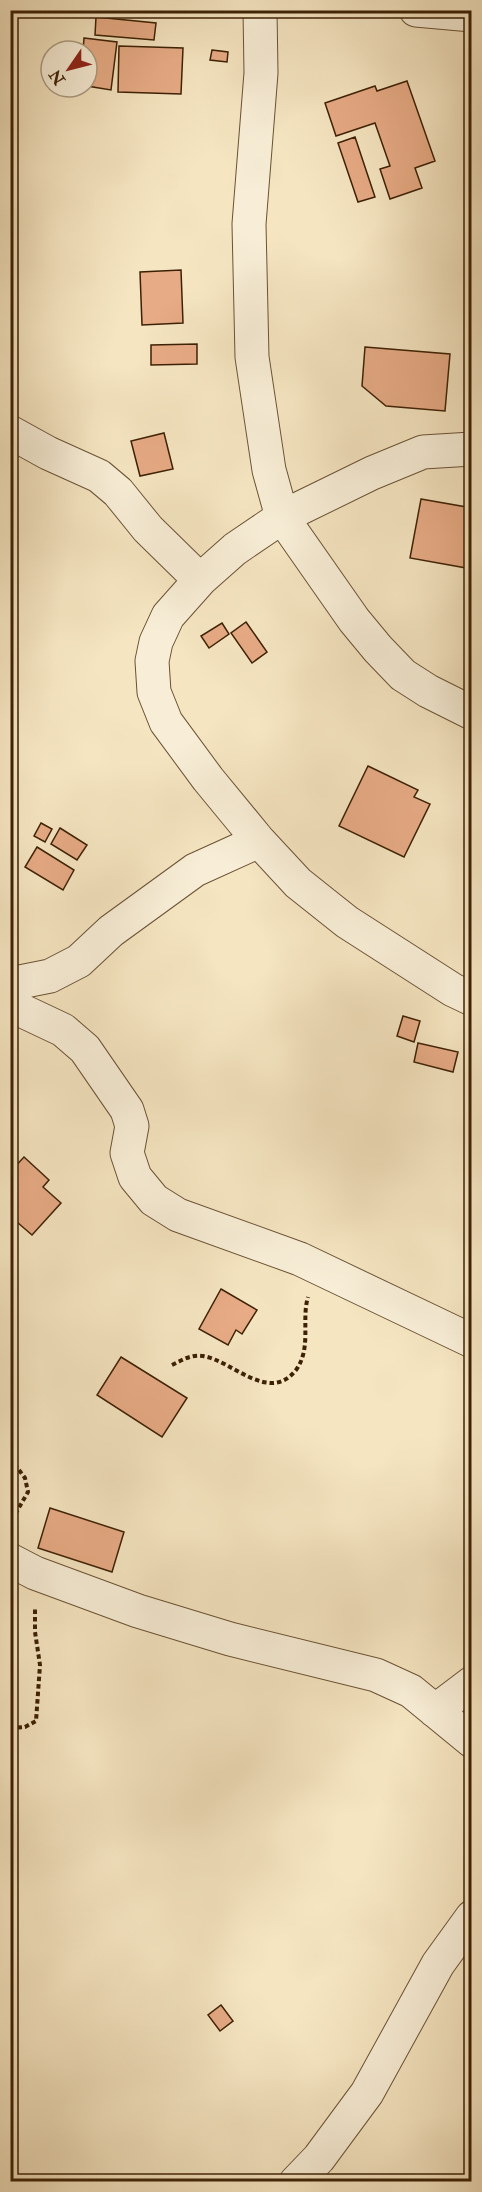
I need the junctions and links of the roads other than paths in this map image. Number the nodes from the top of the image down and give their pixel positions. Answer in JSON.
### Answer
{"nodes":[{"id":1,"x":260,"y":10,"type":"edge"},
{"id":2,"x":416,"y":10,"type":"edge"},
{"id":3,"x":471,"y":15,"type":"edge"},
{"id":4,"x":10,"y":432,"type":"edge"},
{"id":5,"x":471,"y":449,"type":"edge"},
{"id":6,"x":282,"y":517,"type":"junction"},
{"id":7,"x":200,"y":580,"type":"junction"},
{"id":8,"x":471,"y":713,"type":"edge"},
{"id":9,"x":259,"y":841,"type":"junction"},
{"id":10,"x":10,"y":984,"type":"edge"},
{"id":11,"x":471,"y":999,"type":"edge"},
{"id":12,"x":10,"y":1005,"type":"edge"},
{"id":13,"x":471,"y":1341,"type":"edge"},
{"id":14,"x":23,"y":1567,"type":"edge"},
{"id":15,"x":471,"y":1683,"type":"edge"},
{"id":16,"x":435,"y":1711,"type":"junction"},
{"id":17,"x":471,"y":1741,"type":"edge"},
{"id":18,"x":471,"y":1917,"type":"edge"},
{"id":19,"x":296,"y":2181,"type":"edge"}],
"edges":[{"from":1,"to":6,"type":"street"},
{"from":2,"to":3,"type":"street"},
{"from":4,"to":7,"type":"street"},
{"from":5,"to":6,"type":"street"},
{"from":6,"to":7,"type":"street"},
{"from":6,"to":8,"type":"street"},
{"from":7,"to":9,"type":"street"},
{"from":9,"to":10,"type":"street"},
{"from":9,"to":11,"type":"street"},
{"from":12,"to":13,"type":"street"},
{"from":14,"to":16,"type":"street"},
{"from":15,"to":16,"type":"street"},
{"from":16,"to":17,"type":"street"},
{"from":18,"to":19,"type":"street"}]}
